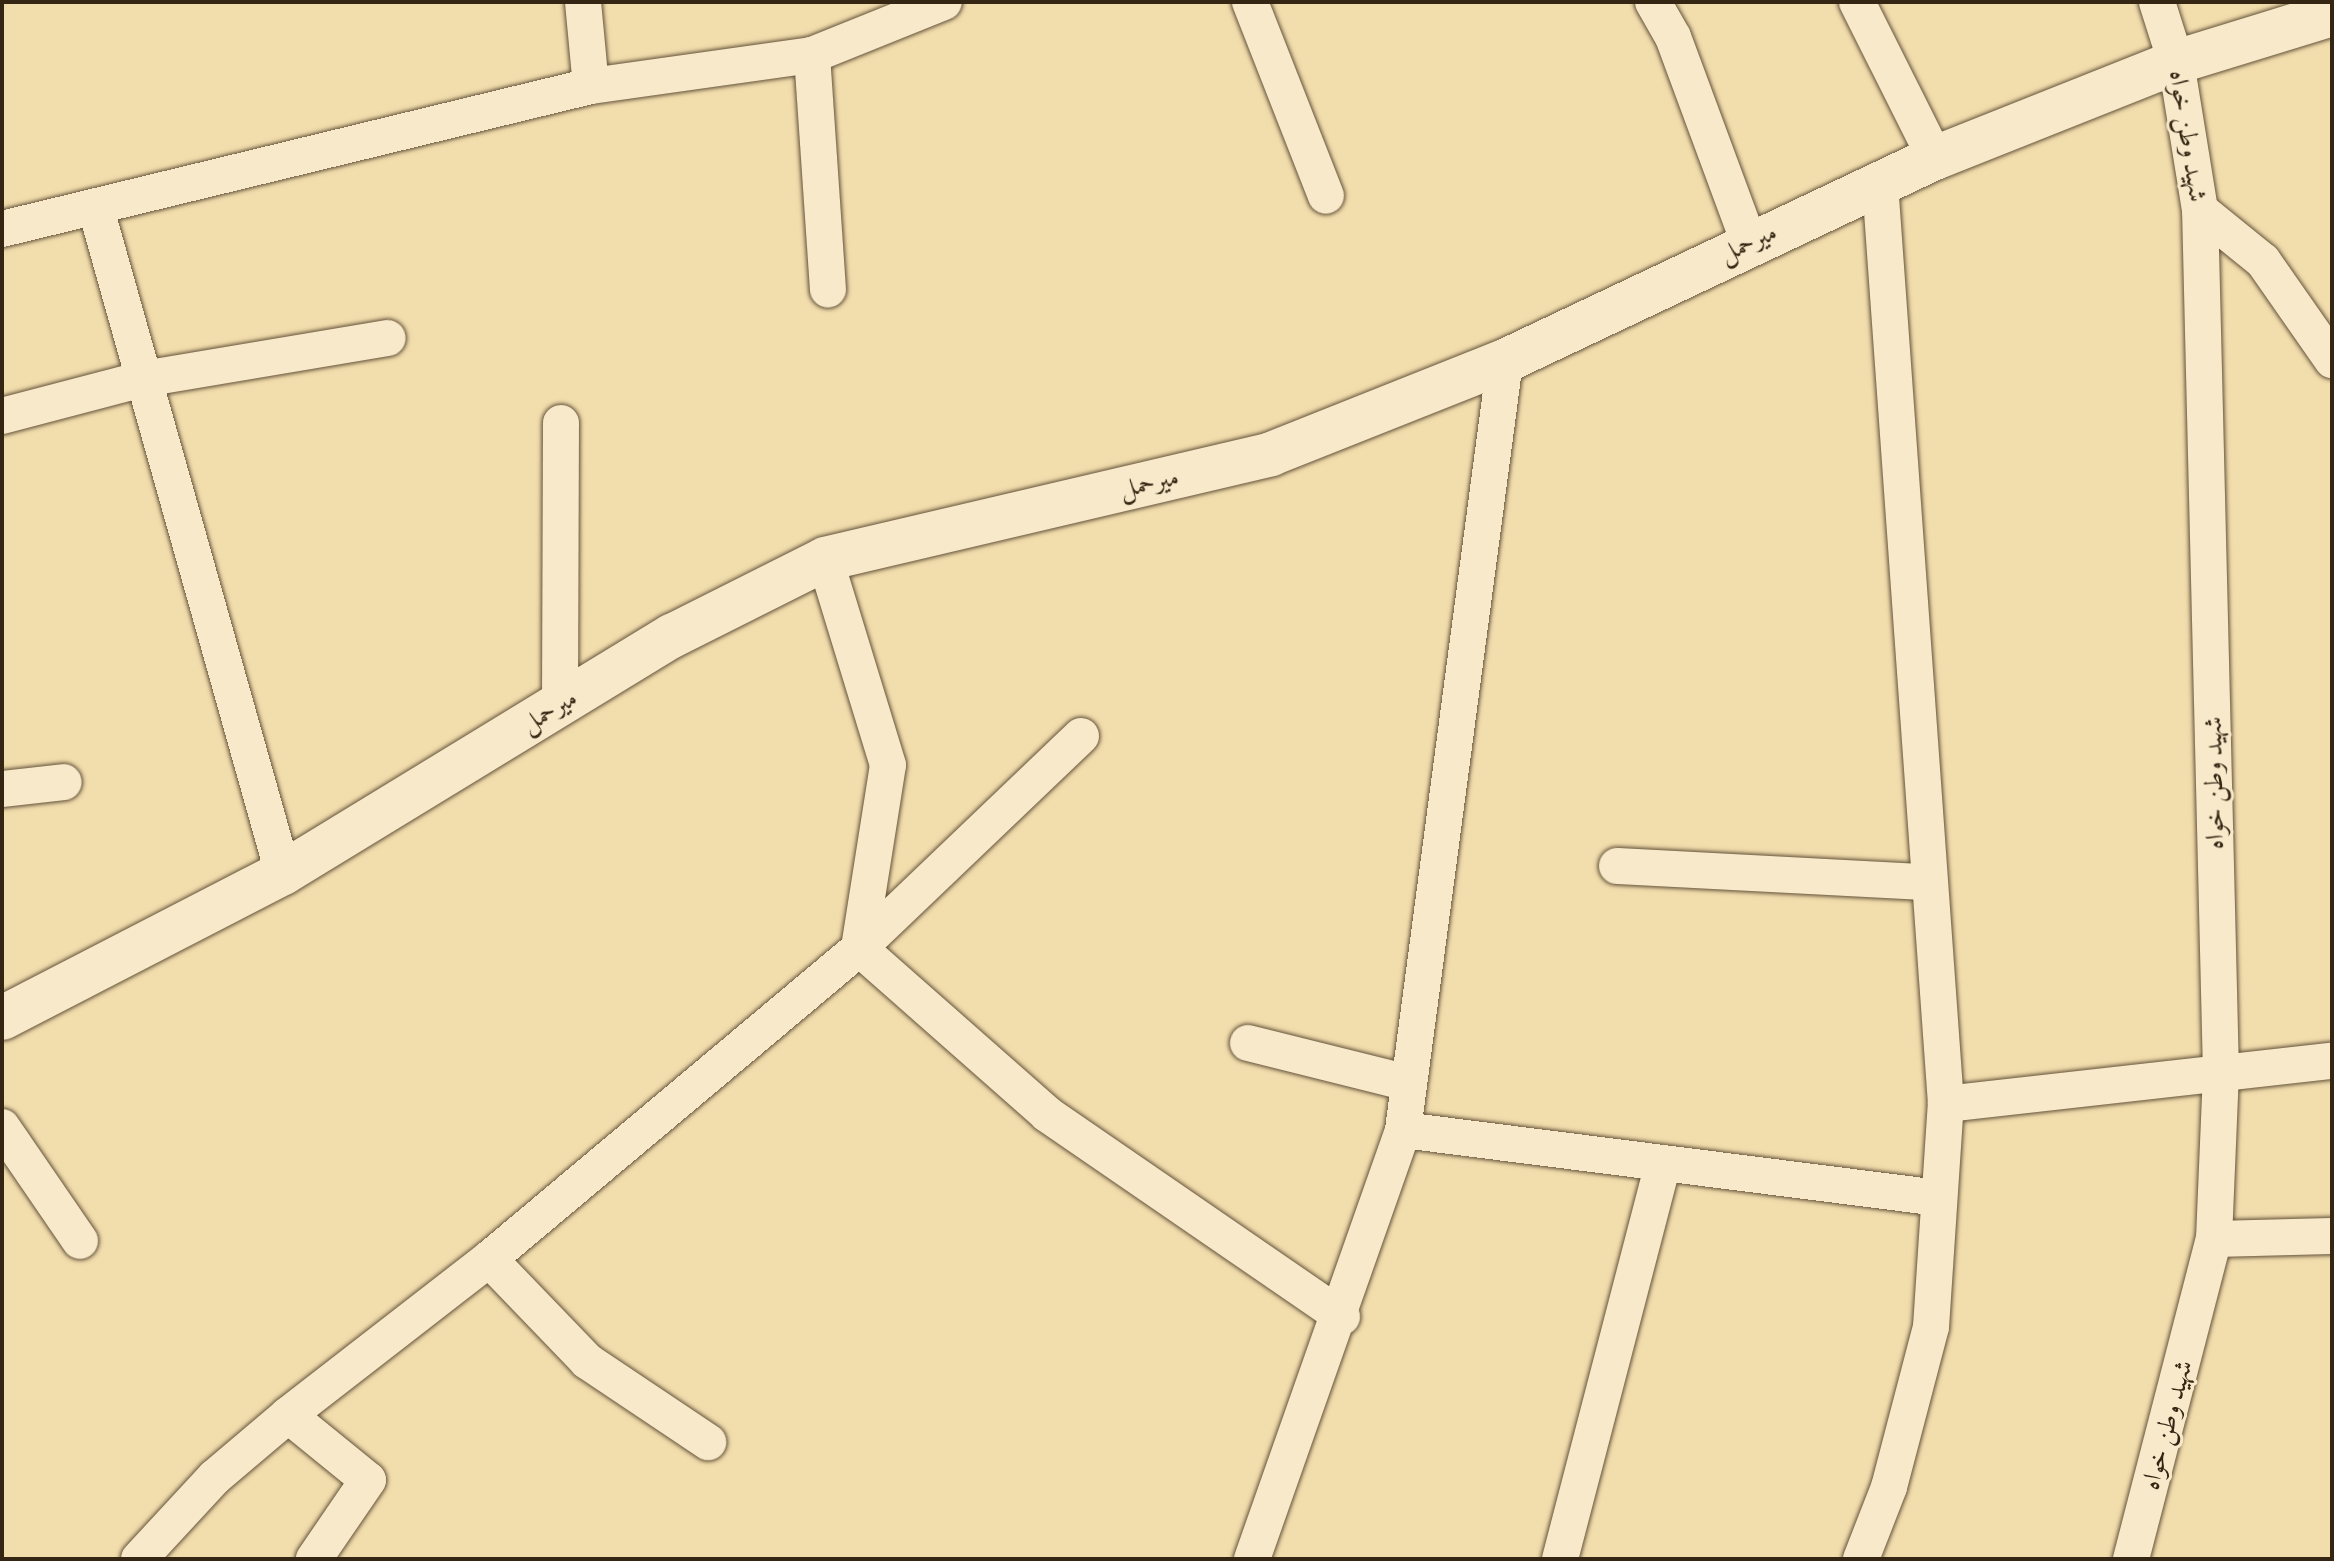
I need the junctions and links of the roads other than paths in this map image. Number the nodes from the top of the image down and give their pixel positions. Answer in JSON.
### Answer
{"nodes":[{"id":1,"x":583,"y":2,"type":"edge"},
{"id":2,"x":944,"y":2,"type":"edge"},
{"id":3,"x":1250,"y":2,"type":"edge"},
{"id":4,"x":1653,"y":2,"type":"edge"},
{"id":5,"x":1857,"y":2,"type":"edge"},
{"id":6,"x":2157,"y":2,"type":"edge"},
{"id":7,"x":2332,"y":14,"type":"edge"},
{"id":8,"x":812,"y":55,"type":"junction"},
{"id":9,"x":2176,"y":62,"type":"junction"},
{"id":10,"x":591,"y":86,"type":"junction"},
{"id":11,"x":1935,"y":158,"type":"junction"},
{"id":12,"x":1880,"y":183,"type":"junction"},
{"id":13,"x":1326,"y":196,"type":"dead end"},
{"id":14,"x":96,"y":209,"type":"junction"},
{"id":15,"x":2200,"y":210,"type":"junction"},
{"id":16,"x":2,"y":229,"type":"edge"},
{"id":17,"x":1749,"y":242,"type":"junction"},
{"id":18,"x":828,"y":289,"type":"dead end"},
{"id":19,"x":388,"y":338,"type":"dead end"},
{"id":20,"x":2332,"y":360,"type":"edge"},
{"id":21,"x":1505,"y":361,"type":"junction"},
{"id":22,"x":143,"y":379,"type":"junction"},
{"id":23,"x":2,"y":416,"type":"edge"},
{"id":24,"x":561,"y":423,"type":"dead end"},
{"id":25,"x":825,"y":559,"type":"junction"},
{"id":26,"x":560,"y":704,"type":"junction"},
{"id":27,"x":1081,"y":736,"type":"dead end"},
{"id":28,"x":64,"y":782,"type":"dead end"},
{"id":29,"x":2,"y":789,"type":"edge"},
{"id":30,"x":1617,"y":866,"type":"dead end"},
{"id":31,"x":283,"y":873,"type":"junction"},
{"id":32,"x":1926,"y":882,"type":"junction"},
{"id":33,"x":859,"y":948,"type":"junction"},
{"id":34,"x":2,"y":1018,"type":"edge"},
{"id":35,"x":1248,"y":1043,"type":"dead end"},
{"id":36,"x":2332,"y":1061,"type":"edge"},
{"id":37,"x":2221,"y":1073,"type":"junction"},
{"id":38,"x":1408,"y":1083,"type":"junction"},
{"id":39,"x":1946,"y":1104,"type":"junction"},
{"id":40,"x":2,"y":1127,"type":"edge"},
{"id":41,"x":1403,"y":1130,"type":"junction"},
{"id":42,"x":1663,"y":1163,"type":"junction"},
{"id":43,"x":1939,"y":1198,"type":"junction"},
{"id":44,"x":2332,"y":1236,"type":"edge"},
{"id":45,"x":2214,"y":1239,"type":"junction"},
{"id":46,"x":80,"y":1241,"type":"dead end"},
{"id":47,"x":489,"y":1259,"type":"junction"},
{"id":48,"x":1342,"y":1317,"type":"junction"},
{"id":49,"x":288,"y":1415,"type":"junction"},
{"id":50,"x":708,"y":1442,"type":"dead end"},
{"id":51,"x":139,"y":1559,"type":"edge"},
{"id":52,"x":314,"y":1559,"type":"edge"},
{"id":53,"x":1252,"y":1559,"type":"edge"},
{"id":54,"x":1560,"y":1559,"type":"edge"},
{"id":55,"x":1861,"y":1559,"type":"edge"},
{"id":56,"x":2131,"y":1559,"type":"edge"}],
"edges":[{"from":1,"to":10,"type":"street"},
{"from":2,"to":8,"type":"street"},
{"from":3,"to":13,"type":"street"},
{"from":4,"to":17,"type":"street"},
{"from":5,"to":11,"type":"street"},
{"from":6,"to":9,"type":"street","name":"شهید وطن خواه"},
{"from":7,"to":9,"type":"street","name":"میرحمل"},
{"from":8,"to":10,"type":"street"},
{"from":8,"to":18,"type":"street"},
{"from":9,"to":11,"type":"street","name":"میرحمل"},
{"from":9,"to":15,"type":"street","name":"شهید وطن خواه"},
{"from":10,"to":14,"type":"street"},
{"from":11,"to":12,"type":"street","name":"میرحمل"},
{"from":12,"to":17,"type":"street","name":"میرحمل"},
{"from":12,"to":32,"type":"street"},
{"from":14,"to":16,"type":"street"},
{"from":14,"to":22,"type":"street"},
{"from":15,"to":20,"type":"street"},
{"from":15,"to":37,"type":"street","name":"شهید وطن خواه"},
{"from":17,"to":21,"type":"street","name":"میرحمل"},
{"from":19,"to":22,"type":"street"},
{"from":21,"to":25,"type":"street","name":"میرحمل"},
{"from":21,"to":38,"type":"street"},
{"from":22,"to":23,"type":"street"},
{"from":22,"to":31,"type":"street"},
{"from":24,"to":26,"type":"street"},
{"from":25,"to":26,"type":"street","name":"میرحمل"},
{"from":25,"to":33,"type":"street"},
{"from":26,"to":31,"type":"street","name":"میرحمل"},
{"from":27,"to":33,"type":"street"},
{"from":28,"to":29,"type":"street"},
{"from":30,"to":32,"type":"street"},
{"from":31,"to":34,"type":"street","name":"میرحمل"},
{"from":32,"to":39,"type":"street"},
{"from":33,"to":47,"type":"street"},
{"from":33,"to":48,"type":"street"},
{"from":35,"to":38,"type":"street"},
{"from":36,"to":37,"type":"street"},
{"from":37,"to":39,"type":"street"},
{"from":37,"to":45,"type":"street","name":"شهید وطن خواه"},
{"from":38,"to":41,"type":"street"},
{"from":39,"to":43,"type":"street"},
{"from":40,"to":46,"type":"street"},
{"from":41,"to":42,"type":"street"},
{"from":41,"to":48,"type":"street"},
{"from":42,"to":43,"type":"street"},
{"from":42,"to":54,"type":"street"},
{"from":43,"to":55,"type":"street"},
{"from":44,"to":45,"type":"street"},
{"from":45,"to":56,"type":"street","name":"شهید وطن خواه"},
{"from":47,"to":49,"type":"street"},
{"from":47,"to":50,"type":"street"},
{"from":48,"to":53,"type":"street"},
{"from":49,"to":51,"type":"street"},
{"from":49,"to":52,"type":"street"}]}
